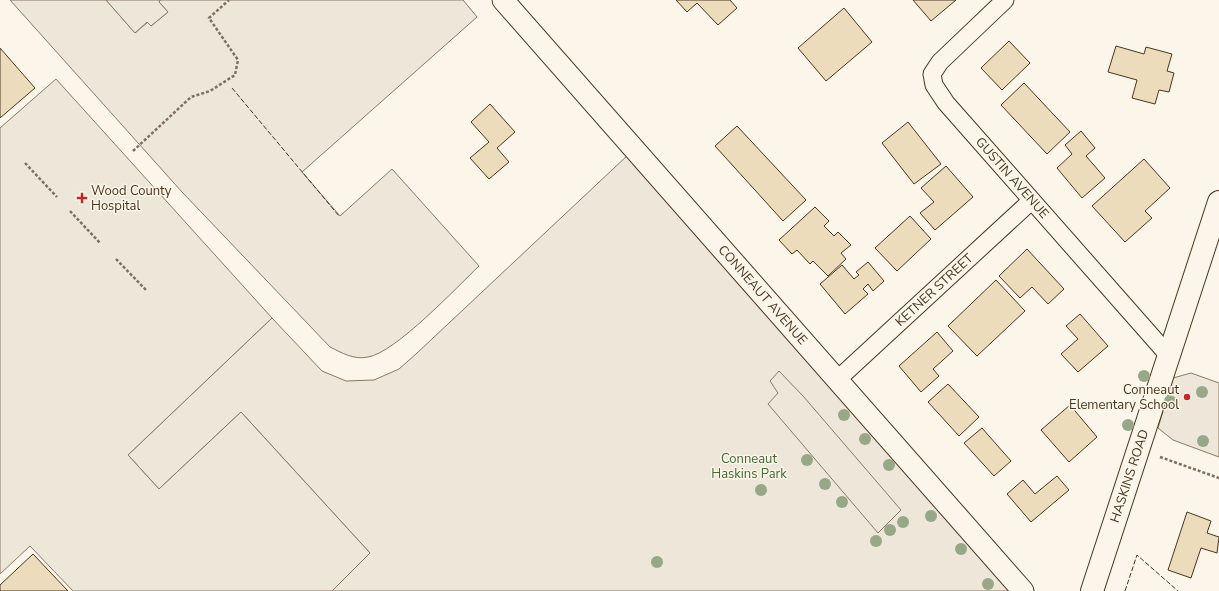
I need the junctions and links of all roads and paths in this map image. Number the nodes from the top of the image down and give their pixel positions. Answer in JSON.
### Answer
{"nodes":[{"id":1,"x":229,"y":0,"type":"edge"},
{"id":2,"x":503,"y":0,"type":"edge"},
{"id":3,"x":1005,"y":0,"type":"edge"},
{"id":4,"x":133,"y":151,"type":"dead end"},
{"id":5,"x":25,"y":163,"type":"dead end"},
{"id":6,"x":57,"y":197,"type":"dead end"},
{"id":7,"x":1031,"y":200,"type":"junction"},
{"id":8,"x":1219,"y":202,"type":"edge"},
{"id":9,"x":70,"y":211,"type":"dead end"},
{"id":10,"x":100,"y":243,"type":"dead end"},
{"id":11,"x":116,"y":259,"type":"dead end"},
{"id":12,"x":146,"y":290,"type":"dead end"},
{"id":13,"x":1169,"y":356,"type":"junction"},
{"id":14,"x":838,"y":379,"type":"junction"},
{"id":15,"x":1160,"y":457,"type":"dead end"},
{"id":16,"x":1219,"y":478,"type":"edge"},
{"id":17,"x":1022,"y":591,"type":"edge"},
{"id":18,"x":1092,"y":591,"type":"edge"}],
"edges":[{"from":1,"to":4,"type":"path"},
{"from":2,"to":14,"type":"street","name":"CONNEAUT AVENUE"},
{"from":3,"to":7,"type":"street","name":"GUSTIN AVENUE"},
{"from":5,"to":6,"type":"path"},
{"from":7,"to":13,"type":"street","name":"GUSTIN AVENUE"},
{"from":7,"to":14,"type":"street","name":"KETNER STREET"},
{"from":8,"to":13,"type":"main road","name":"HASKINS ROAD"},
{"from":9,"to":10,"type":"path"},
{"from":11,"to":12,"type":"path"},
{"from":13,"to":18,"type":"main road","name":"HASKINS ROAD"},
{"from":14,"to":17,"type":"street","name":"CONNEAUT AVENUE"},
{"from":15,"to":16,"type":"path"}]}
